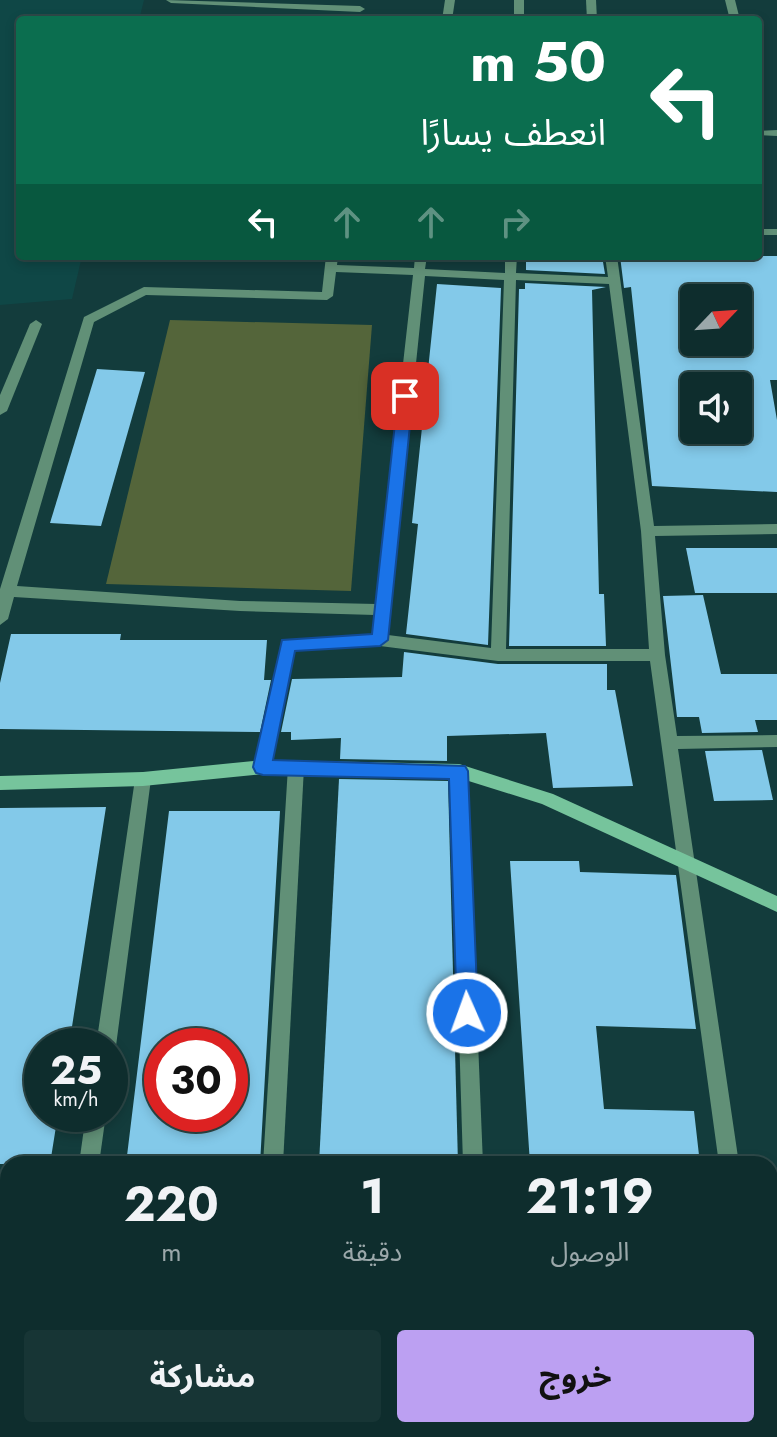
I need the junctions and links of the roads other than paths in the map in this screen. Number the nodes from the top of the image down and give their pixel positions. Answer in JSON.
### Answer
{"nodes":[{"id":1,"x":171,"y":0,"type":"edge"},
{"id":2,"x":361,"y":4,"type":"edge"},
{"id":3,"x":421,"y":260,"type":"edge"},
{"id":4,"x":511,"y":260,"type":"edge"},
{"id":5,"x":611,"y":260,"type":"edge"},
{"id":6,"x":331,"y":262,"type":"edge"},
{"id":7,"x":419,"y":274,"type":"junction"},
{"id":8,"x":509,"y":277,"type":"junction"},
{"id":9,"x":613,"y":281,"type":"junction"},
{"id":10,"x":36,"y":324,"type":"dead end"},
{"id":11,"x":0,"y":411,"type":"edge"},
{"id":12,"x":777,"y":529,"type":"edge"},
{"id":13,"x":648,"y":531,"type":"junction"},
{"id":14,"x":5,"y":592,"type":"edge"},
{"id":15,"x":381,"y":610,"type":"junction"},
{"id":16,"x":0,"y":619,"type":"edge"},
{"id":17,"x":380,"y":640,"type":"junction"},
{"id":18,"x":498,"y":655,"type":"junction"},
{"id":19,"x":657,"y":655,"type":"junction"},
{"id":20,"x":777,"y":741,"type":"edge"},
{"id":21,"x":670,"y":743,"type":"junction"},
{"id":22,"x":263,"y":767,"type":"junction"},
{"id":23,"x":296,"y":767,"type":"junction"},
{"id":24,"x":459,"y":771,"type":"junction"},
{"id":25,"x":143,"y":779,"type":"junction"},
{"id":26,"x":0,"y":783,"type":"edge"},
{"id":27,"x":687,"y":863,"type":"junction"},
{"id":28,"x":777,"y":904,"type":"edge"},
{"id":29,"x":108,"y":1028,"type":"edge"},
{"id":30,"x":93,"y":1132,"type":"edge"},
{"id":31,"x":90,"y":1156,"type":"edge"},
{"id":32,"x":273,"y":1156,"type":"edge"},
{"id":33,"x":473,"y":1156,"type":"edge"},
{"id":34,"x":728,"y":1156,"type":"edge"}],
"edges":[{"from":1,"to":2,"type":"street"},
{"from":3,"to":7,"type":"street"},
{"from":4,"to":8,"type":"street"},
{"from":5,"to":9,"type":"street"},
{"from":6,"to":7,"type":"street"},
{"from":6,"to":14,"type":"street"},
{"from":7,"to":8,"type":"street"},
{"from":7,"to":15,"type":"street"},
{"from":8,"to":9,"type":"street"},
{"from":8,"to":18,"type":"street"},
{"from":9,"to":13,"type":"street"},
{"from":10,"to":11,"type":"street"},
{"from":12,"to":13,"type":"street"},
{"from":13,"to":19,"type":"street"},
{"from":14,"to":15,"type":"street"},
{"from":14,"to":16,"type":"street"},
{"from":15,"to":17,"type":"street"},
{"from":17,"to":18,"type":"street"},
{"from":17,"to":22,"type":"street"},
{"from":18,"to":19,"type":"street"},
{"from":19,"to":21,"type":"street"},
{"from":20,"to":21,"type":"street"},
{"from":21,"to":27,"type":"street"},
{"from":22,"to":23,"type":"street"},
{"from":22,"to":25,"type":"street"},
{"from":23,"to":24,"type":"street"},
{"from":23,"to":32,"type":"street"},
{"from":24,"to":27,"type":"street"},
{"from":24,"to":33,"type":"street"},
{"from":25,"to":26,"type":"street"},
{"from":25,"to":29,"type":"street"},
{"from":27,"to":28,"type":"street"},
{"from":27,"to":34,"type":"street"},
{"from":30,"to":31,"type":"street"}]}
